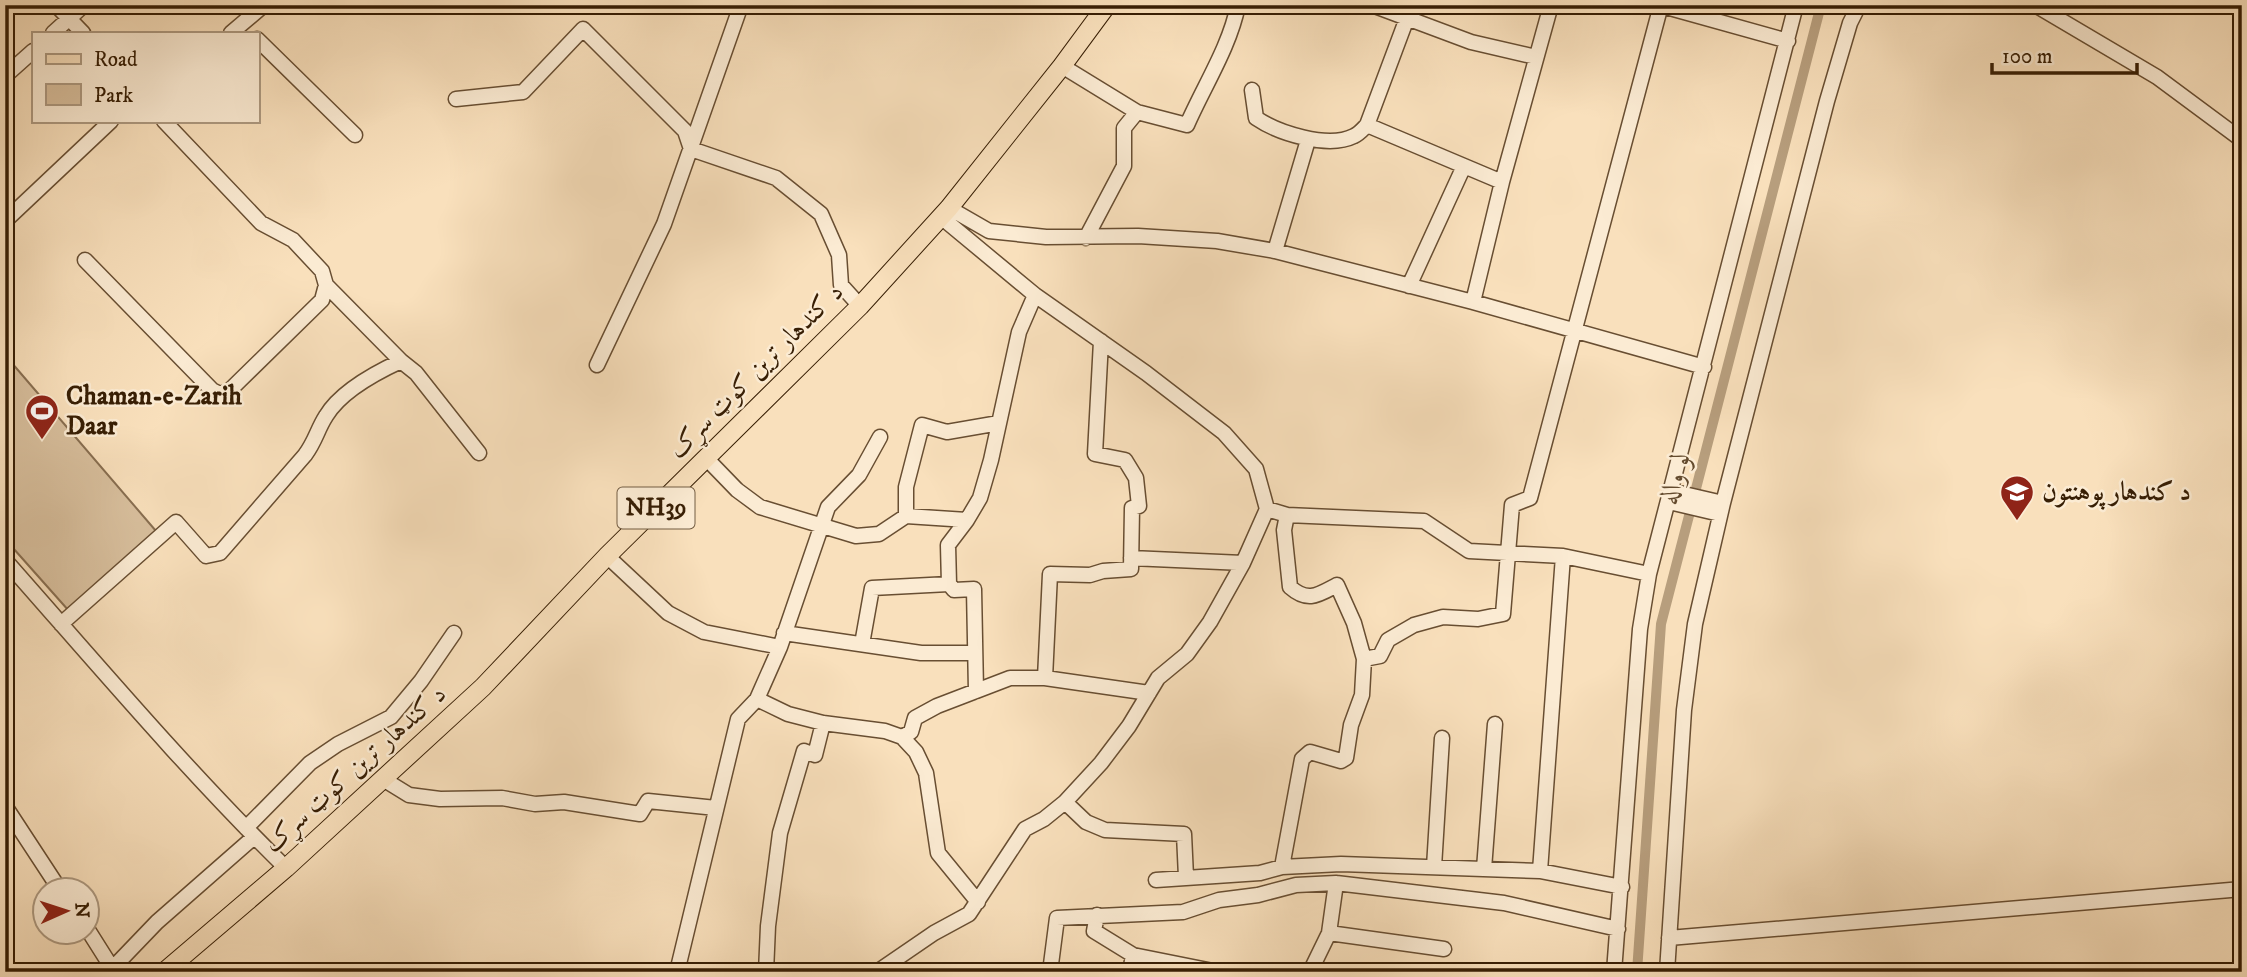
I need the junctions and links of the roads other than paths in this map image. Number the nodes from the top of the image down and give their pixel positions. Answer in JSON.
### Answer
{"nodes":[{"id":1,"x":56,"y":5,"type":"edge"},
{"id":2,"x":84,"y":5,"type":"edge"},
{"id":3,"x":264,"y":5,"type":"edge"},
{"id":4,"x":741,"y":5,"type":"edge"},
{"id":5,"x":1107,"y":5,"type":"edge"},
{"id":6,"x":1238,"y":5,"type":"edge"},
{"id":7,"x":1372,"y":5,"type":"edge"},
{"id":8,"x":1551,"y":5,"type":"edge"},
{"id":9,"x":1660,"y":5,"type":"edge"},
{"id":10,"x":1796,"y":5,"type":"edge"},
{"id":11,"x":1859,"y":5,"type":"edge"},
{"id":12,"x":2035,"y":5,"type":"edge"},
{"id":13,"x":1407,"y":18,"type":"junction"},
{"id":14,"x":69,"y":19,"type":"junction"},
{"id":15,"x":242,"y":31,"type":"edge"},
{"id":16,"x":54,"y":32,"type":"edge"},
{"id":17,"x":82,"y":32,"type":"edge"},
{"id":18,"x":259,"y":41,"type":"edge"},
{"id":19,"x":1788,"y":41,"type":"junction"},
{"id":20,"x":32,"y":52,"type":"edge"},
{"id":21,"x":1536,"y":57,"type":"junction"},
{"id":22,"x":1062,"y":66,"type":"junction"},
{"id":23,"x":5,"y":76,"type":"edge"},
{"id":24,"x":1252,"y":90,"type":"dead end"},
{"id":25,"x":456,"y":99,"type":"dead end"},
{"id":26,"x":1137,"y":112,"type":"junction"},
{"id":27,"x":110,"y":122,"type":"edge"},
{"id":28,"x":165,"y":122,"type":"edge"},
{"id":29,"x":1367,"y":125,"type":"junction"},
{"id":30,"x":355,"y":135,"type":"dead end"},
{"id":31,"x":1308,"y":139,"type":"junction"},
{"id":32,"x":2242,"y":139,"type":"edge"},
{"id":33,"x":691,"y":149,"type":"junction"},
{"id":34,"x":1464,"y":166,"type":"junction"},
{"id":35,"x":1502,"y":183,"type":"junction"},
{"id":36,"x":945,"y":212,"type":"junction"},
{"id":37,"x":5,"y":222,"type":"edge"},
{"id":38,"x":1086,"y":238,"type":"junction"},
{"id":39,"x":1275,"y":251,"type":"junction"},
{"id":40,"x":85,"y":260,"type":"dead end"},
{"id":41,"x":326,"y":285,"type":"junction"},
{"id":42,"x":1409,"y":286,"type":"junction"},
{"id":43,"x":1035,"y":295,"type":"junction"},
{"id":44,"x":1473,"y":302,"type":"junction"},
{"id":45,"x":859,"y":306,"type":"junction"},
{"id":46,"x":1574,"y":331,"type":"junction"},
{"id":47,"x":1101,"y":341,"type":"junction"},
{"id":48,"x":401,"y":361,"type":"junction"},
{"id":49,"x":597,"y":365,"type":"dead end"},
{"id":50,"x":1704,"y":367,"type":"junction"},
{"id":51,"x":999,"y":423,"type":"junction"},
{"id":52,"x":880,"y":437,"type":"dead end"},
{"id":53,"x":479,"y":453,"type":"dead end"},
{"id":54,"x":706,"y":458,"type":"junction"},
{"id":55,"x":1670,"y":496,"type":"junction"},
{"id":56,"x":1267,"y":509,"type":"junction"},
{"id":57,"x":1722,"y":509,"type":"junction"},
{"id":58,"x":1287,"y":515,"type":"junction"},
{"id":59,"x":906,"y":516,"type":"junction"},
{"id":60,"x":967,"y":520,"type":"junction"},
{"id":61,"x":821,"y":526,"type":"junction"},
{"id":62,"x":1509,"y":554,"type":"junction"},
{"id":63,"x":607,"y":556,"type":"junction"},
{"id":64,"x":1563,"y":556,"type":"junction"},
{"id":65,"x":1131,"y":558,"type":"junction"},
{"id":66,"x":5,"y":560,"type":"edge"},
{"id":67,"x":1243,"y":563,"type":"junction"},
{"id":68,"x":1649,"y":574,"type":"junction"},
{"id":69,"x":949,"y":584,"type":"junction"},
{"id":70,"x":61,"y":624,"type":"junction"},
{"id":71,"x":454,"y":633,"type":"dead end"},
{"id":72,"x":782,"y":640,"type":"junction"},
{"id":73,"x":862,"y":644,"type":"junction"},
{"id":74,"x":975,"y":653,"type":"junction"},
{"id":75,"x":1364,"y":659,"type":"junction"},
{"id":76,"x":1045,"y":678,"type":"junction"},
{"id":77,"x":976,"y":691,"type":"junction"},
{"id":78,"x":1149,"y":693,"type":"junction"},
{"id":79,"x":757,"y":699,"type":"junction"},
{"id":80,"x":822,"y":723,"type":"junction"},
{"id":81,"x":1495,"y":724,"type":"dead end"},
{"id":82,"x":906,"y":735,"type":"junction"},
{"id":83,"x":1442,"y":738,"type":"dead end"},
{"id":84,"x":383,"y":779,"type":"junction"},
{"id":85,"x":1065,"y":802,"type":"junction"},
{"id":86,"x":5,"y":806,"type":"edge"},
{"id":87,"x":716,"y":808,"type":"junction"},
{"id":88,"x":250,"y":832,"type":"junction"},
{"id":89,"x":1282,"y":867,"type":"junction"},
{"id":90,"x":1434,"y":867,"type":"junction"},
{"id":91,"x":286,"y":868,"type":"junction"},
{"id":92,"x":1484,"y":869,"type":"junction"},
{"id":93,"x":1540,"y":871,"type":"junction"},
{"id":94,"x":51,"y":876,"type":"edge"},
{"id":95,"x":1186,"y":877,"type":"junction"},
{"id":96,"x":1157,"y":880,"type":"dead end"},
{"id":97,"x":1336,"y":883,"type":"junction"},
{"id":98,"x":1622,"y":887,"type":"junction"},
{"id":99,"x":2242,"y":889,"type":"edge"},
{"id":100,"x":978,"y":902,"type":"junction"},
{"id":101,"x":1097,"y":915,"type":"junction"},
{"id":102,"x":1618,"y":929,"type":"junction"},
{"id":103,"x":1329,"y":933,"type":"junction"},
{"id":104,"x":1669,"y":938,"type":"junction"},
{"id":105,"x":97,"y":946,"type":"edge"},
{"id":106,"x":1444,"y":949,"type":"dead end"},
{"id":107,"x":1133,"y":955,"type":"junction"},
{"id":108,"x":111,"y":970,"type":"edge"},
{"id":109,"x":1213,"y":971,"type":"edge"},
{"id":110,"x":164,"y":972,"type":"edge"},
{"id":111,"x":677,"y":972,"type":"edge"},
{"id":112,"x":766,"y":972,"type":"edge"},
{"id":113,"x":877,"y":972,"type":"edge"},
{"id":114,"x":1050,"y":972,"type":"edge"},
{"id":115,"x":1130,"y":972,"type":"edge"},
{"id":116,"x":1310,"y":972,"type":"edge"},
{"id":117,"x":1614,"y":972,"type":"edge"},
{"id":118,"x":1667,"y":972,"type":"edge"}],
"edges":[{"from":1,"to":14,"type":"street"},
{"from":2,"to":14,"type":"street"},
{"from":3,"to":15,"type":"street"},
{"from":4,"to":33,"type":"street"},
{"from":5,"to":22,"type":"main road","name":"د کندهار ترين کوټ سړک","number":"NH39"},
{"from":6,"to":26,"type":"street"},
{"from":7,"to":13,"type":"street"},
{"from":8,"to":21,"type":"street"},
{"from":9,"to":19,"type":"street"},
{"from":9,"to":46,"type":"street"},
{"from":10,"to":19,"type":"street"},
{"from":11,"to":57,"type":"street"},
{"from":12,"to":32,"type":"street"},
{"from":13,"to":21,"type":"street"},
{"from":13,"to":29,"type":"street"},
{"from":14,"to":16,"type":"street"},
{"from":14,"to":17,"type":"street"},
{"from":18,"to":30,"type":"street"},
{"from":19,"to":50,"type":"street"},
{"from":20,"to":23,"type":"street"},
{"from":21,"to":35,"type":"street"},
{"from":22,"to":26,"type":"street"},
{"from":22,"to":36,"type":"main road","name":"د کندهار ترين کوټ سړک","number":"NH39"},
{"from":24,"to":31,"type":"street"},
{"from":25,"to":33,"type":"street"},
{"from":26,"to":38,"type":"street"},
{"from":27,"to":37,"type":"street"},
{"from":28,"to":41,"type":"street"},
{"from":29,"to":31,"type":"street"},
{"from":29,"to":34,"type":"street"},
{"from":31,"to":39,"type":"street"},
{"from":33,"to":45,"type":"street"},
{"from":33,"to":49,"type":"street"},
{"from":34,"to":35,"type":"street"},
{"from":34,"to":42,"type":"street"},
{"from":35,"to":44,"type":"street"},
{"from":36,"to":38,"type":"street"},
{"from":36,"to":43,"type":"street"},
{"from":36,"to":45,"type":"main road","name":"د کندهار ترين کوټ سړک","number":"NH39"},
{"from":38,"to":39,"type":"street"},
{"from":39,"to":42,"type":"street"},
{"from":40,"to":41,"type":"street"},
{"from":41,"to":48,"type":"street"},
{"from":42,"to":44,"type":"street"},
{"from":43,"to":47,"type":"street"},
{"from":43,"to":51,"type":"street"},
{"from":44,"to":46,"type":"street"},
{"from":45,"to":54,"type":"main road","name":"د کندهار ترين کوټ سړک","number":"NH39"},
{"from":46,"to":50,"type":"street"},
{"from":46,"to":62,"type":"street"},
{"from":47,"to":56,"type":"street"},
{"from":47,"to":65,"type":"street"},
{"from":48,"to":53,"type":"street"},
{"from":48,"to":70,"type":"street"},
{"from":50,"to":55,"type":"street"},
{"from":51,"to":59,"type":"street"},
{"from":51,"to":60,"type":"street"},
{"from":52,"to":61,"type":"street"},
{"from":54,"to":61,"type":"street"},
{"from":54,"to":63,"type":"main road","name":"د کندهار ترين کوټ سړک","number":"NH39"},
{"from":55,"to":57,"type":"street"},
{"from":55,"to":68,"type":"street"},
{"from":56,"to":58,"type":"street"},
{"from":56,"to":67,"type":"street"},
{"from":57,"to":104,"type":"street"},
{"from":58,"to":62,"type":"street"},
{"from":58,"to":75,"type":"street"},
{"from":59,"to":60,"type":"street"},
{"from":59,"to":61,"type":"street"},
{"from":60,"to":69,"type":"street"},
{"from":61,"to":72,"type":"street"},
{"from":62,"to":64,"type":"street"},
{"from":62,"to":75,"type":"street"},
{"from":63,"to":72,"type":"street"},
{"from":63,"to":84,"type":"main road","name":"د کندهار ترين کوټ سړک","number":"NH39"},
{"from":64,"to":68,"type":"street"},
{"from":64,"to":93,"type":"street"},
{"from":65,"to":67,"type":"street"},
{"from":65,"to":76,"type":"street"},
{"from":66,"to":70,"type":"street"},
{"from":67,"to":78,"type":"street"},
{"from":68,"to":98,"type":"street"},
{"from":69,"to":73,"type":"street"},
{"from":69,"to":74,"type":"street"},
{"from":70,"to":88,"type":"street"},
{"from":71,"to":88,"type":"street"},
{"from":72,"to":73,"type":"street"},
{"from":72,"to":79,"type":"street"},
{"from":73,"to":74,"type":"street"},
{"from":74,"to":77,"type":"street"},
{"from":75,"to":89,"type":"street"},
{"from":76,"to":77,"type":"street"},
{"from":76,"to":78,"type":"street"},
{"from":77,"to":82,"type":"street"},
{"from":78,"to":85,"type":"street"},
{"from":79,"to":80,"type":"street"},
{"from":79,"to":87,"type":"street"},
{"from":80,"to":82,"type":"street"},
{"from":80,"to":112,"type":"street"},
{"from":81,"to":92,"type":"street"},
{"from":82,"to":100,"type":"street"},
{"from":83,"to":90,"type":"street"},
{"from":84,"to":87,"type":"street"},
{"from":84,"to":91,"type":"main road","name":"د کندهار ترين کوټ سړک","number":"NH39"},
{"from":85,"to":95,"type":"street"},
{"from":85,"to":100,"type":"street"},
{"from":86,"to":94,"type":"street"},
{"from":87,"to":111,"type":"street"},
{"from":88,"to":91,"type":"street"},
{"from":88,"to":108,"type":"street"},
{"from":89,"to":90,"type":"street"},
{"from":89,"to":95,"type":"street"},
{"from":90,"to":92,"type":"street"},
{"from":91,"to":110,"type":"main road","name":"د کندهار ترين کوټ سړک","number":"NH39"},
{"from":92,"to":93,"type":"street"},
{"from":93,"to":98,"type":"street"},
{"from":95,"to":96,"type":"street"},
{"from":97,"to":101,"type":"street"},
{"from":97,"to":102,"type":"street"},
{"from":97,"to":103,"type":"street"},
{"from":98,"to":102,"type":"street"},
{"from":99,"to":104,"type":"street"},
{"from":100,"to":113,"type":"street"},
{"from":101,"to":107,"type":"street"},
{"from":101,"to":114,"type":"street"},
{"from":102,"to":117,"type":"street"},
{"from":103,"to":106,"type":"street"},
{"from":103,"to":116,"type":"street"},
{"from":104,"to":118,"type":"street"},
{"from":105,"to":108,"type":"street"},
{"from":107,"to":109,"type":"street"},
{"from":107,"to":115,"type":"street"}]}
